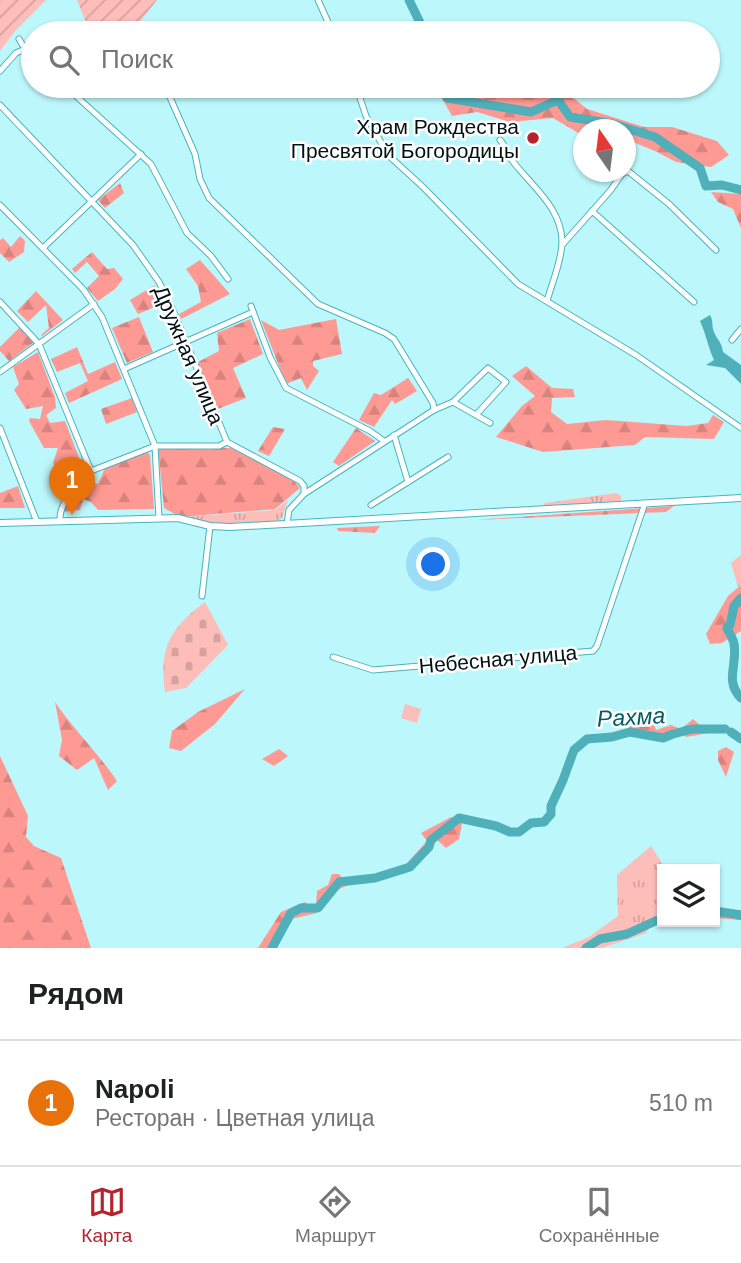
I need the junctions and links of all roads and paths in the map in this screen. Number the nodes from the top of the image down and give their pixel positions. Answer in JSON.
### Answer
{"nodes":[{"id":1,"x":318,"y":0,"type":"edge"},
{"id":2,"x":328,"y":21,"type":"edge"},
{"id":3,"x":19,"y":39,"type":"dead end"},
{"id":4,"x":21,"y":43,"type":"edge"},
{"id":5,"x":21,"y":51,"type":"edge"},
{"id":6,"x":0,"y":71,"type":"edge"},
{"id":7,"x":78,"y":98,"type":"edge"},
{"id":8,"x":170,"y":98,"type":"edge"},
{"id":9,"x":361,"y":98,"type":"edge"},
{"id":10,"x":0,"y":105,"type":"edge"},
{"id":11,"x":500,"y":140,"type":"dead end"},
{"id":12,"x":141,"y":154,"type":"junction"},
{"id":13,"x":92,"y":202,"type":"junction"},
{"id":14,"x":0,"y":205,"type":"edge"},
{"id":15,"x":592,"y":211,"type":"junction"},
{"id":16,"x":562,"y":245,"type":"junction"},
{"id":17,"x":43,"y":248,"type":"junction"},
{"id":18,"x":716,"y":250,"type":"dead end"},
{"id":19,"x":228,"y":279,"type":"dead end"},
{"id":20,"x":547,"y":301,"type":"junction"},
{"id":21,"x":0,"y":302,"type":"edge"},
{"id":22,"x":694,"y":302,"type":"dead end"},
{"id":23,"x":94,"y":304,"type":"junction"},
{"id":24,"x":741,"y":329,"type":"edge"},
{"id":25,"x":732,"y":340,"type":"dead end"},
{"id":26,"x":187,"y":341,"type":"junction"},
{"id":27,"x":39,"y":344,"type":"junction"},
{"id":28,"x":124,"y":369,"type":"junction"},
{"id":29,"x":0,"y":372,"type":"edge"},
{"id":30,"x":453,"y":402,"type":"junction"},
{"id":31,"x":434,"y":410,"type":"junction"},
{"id":32,"x":475,"y":415,"type":"junction"},
{"id":33,"x":490,"y":423,"type":"dead end"},
{"id":34,"x":0,"y":428,"type":"edge"},
{"id":35,"x":741,"y":428,"type":"edge"},
{"id":36,"x":394,"y":435,"type":"junction"},
{"id":37,"x":384,"y":441,"type":"junction"},
{"id":38,"x":227,"y":442,"type":"junction"},
{"id":39,"x":155,"y":446,"type":"junction"},
{"id":40,"x":448,"y":457,"type":"dead end"},
{"id":41,"x":91,"y":471,"type":"junction"},
{"id":42,"x":408,"y":482,"type":"junction"},
{"id":43,"x":304,"y":494,"type":"junction"},
{"id":44,"x":741,"y":498,"type":"edge"},
{"id":45,"x":645,"y":503,"type":"junction"},
{"id":46,"x":371,"y":505,"type":"dead end"},
{"id":47,"x":159,"y":518,"type":"junction"},
{"id":48,"x":60,"y":521,"type":"junction"},
{"id":49,"x":37,"y":522,"type":"junction"},
{"id":50,"x":0,"y":523,"type":"edge"},
{"id":51,"x":287,"y":524,"type":"junction"},
{"id":52,"x":210,"y":526,"type":"junction"},
{"id":53,"x":202,"y":596,"type":"dead end"},
{"id":54,"x":333,"y":656,"type":"dead end"}],
"edges":[{"from":1,"to":2,"type":"street"},
{"from":3,"to":4,"type":"street"},
{"from":5,"to":6,"type":"street"},
{"from":7,"to":12,"type":"street"},
{"from":8,"to":31,"type":"street"},
{"from":9,"to":20,"type":"street"},
{"from":10,"to":13,"type":"street","name":"Дружная улица"},
{"from":11,"to":16,"type":"street"},
{"from":12,"to":13,"type":"street"},
{"from":12,"to":19,"type":"street"},
{"from":13,"to":17,"type":"street"},
{"from":13,"to":26,"type":"street","name":"Дружная улица"},
{"from":14,"to":17,"type":"street"},
{"from":15,"to":16,"type":"street"},
{"from":15,"to":18,"type":"street"},
{"from":15,"to":22,"type":"street"},
{"from":16,"to":20,"type":"street"},
{"from":17,"to":23,"type":"street"},
{"from":20,"to":35,"type":"street"},
{"from":21,"to":27,"type":"street"},
{"from":23,"to":27,"type":"street"},
{"from":23,"to":28,"type":"street"},
{"from":24,"to":25,"type":"street"},
{"from":26,"to":28,"type":"street"},
{"from":26,"to":37,"type":"street"},
{"from":26,"to":38,"type":"street","name":"Дружная улица"},
{"from":27,"to":29,"type":"street"},
{"from":27,"to":41,"type":"street"},
{"from":28,"to":39,"type":"street"},
{"from":30,"to":31,"type":"street"},
{"from":30,"to":32,"type":"street"},
{"from":30,"to":32,"type":"street"},
{"from":31,"to":36,"type":"street"},
{"from":32,"to":33,"type":"street"},
{"from":34,"to":49,"type":"street"},
{"from":36,"to":37,"type":"street"},
{"from":36,"to":42,"type":"street"},
{"from":37,"to":43,"type":"street"},
{"from":38,"to":39,"type":"street"},
{"from":38,"to":43,"type":"street","name":"Дружная улица"},
{"from":39,"to":41,"type":"street"},
{"from":39,"to":47,"type":"street"},
{"from":40,"to":42,"type":"street"},
{"from":41,"to":48,"type":"street"},
{"from":42,"to":46,"type":"street"},
{"from":43,"to":51,"type":"street"},
{"from":44,"to":45,"type":"street"},
{"from":45,"to":51,"type":"street"},
{"from":45,"to":54,"type":"street","name":"Небесная улица"},
{"from":47,"to":48,"type":"street"},
{"from":47,"to":52,"type":"street"},
{"from":48,"to":49,"type":"street"},
{"from":49,"to":50,"type":"street"},
{"from":51,"to":52,"type":"street"},
{"from":52,"to":53,"type":"street"}]}
